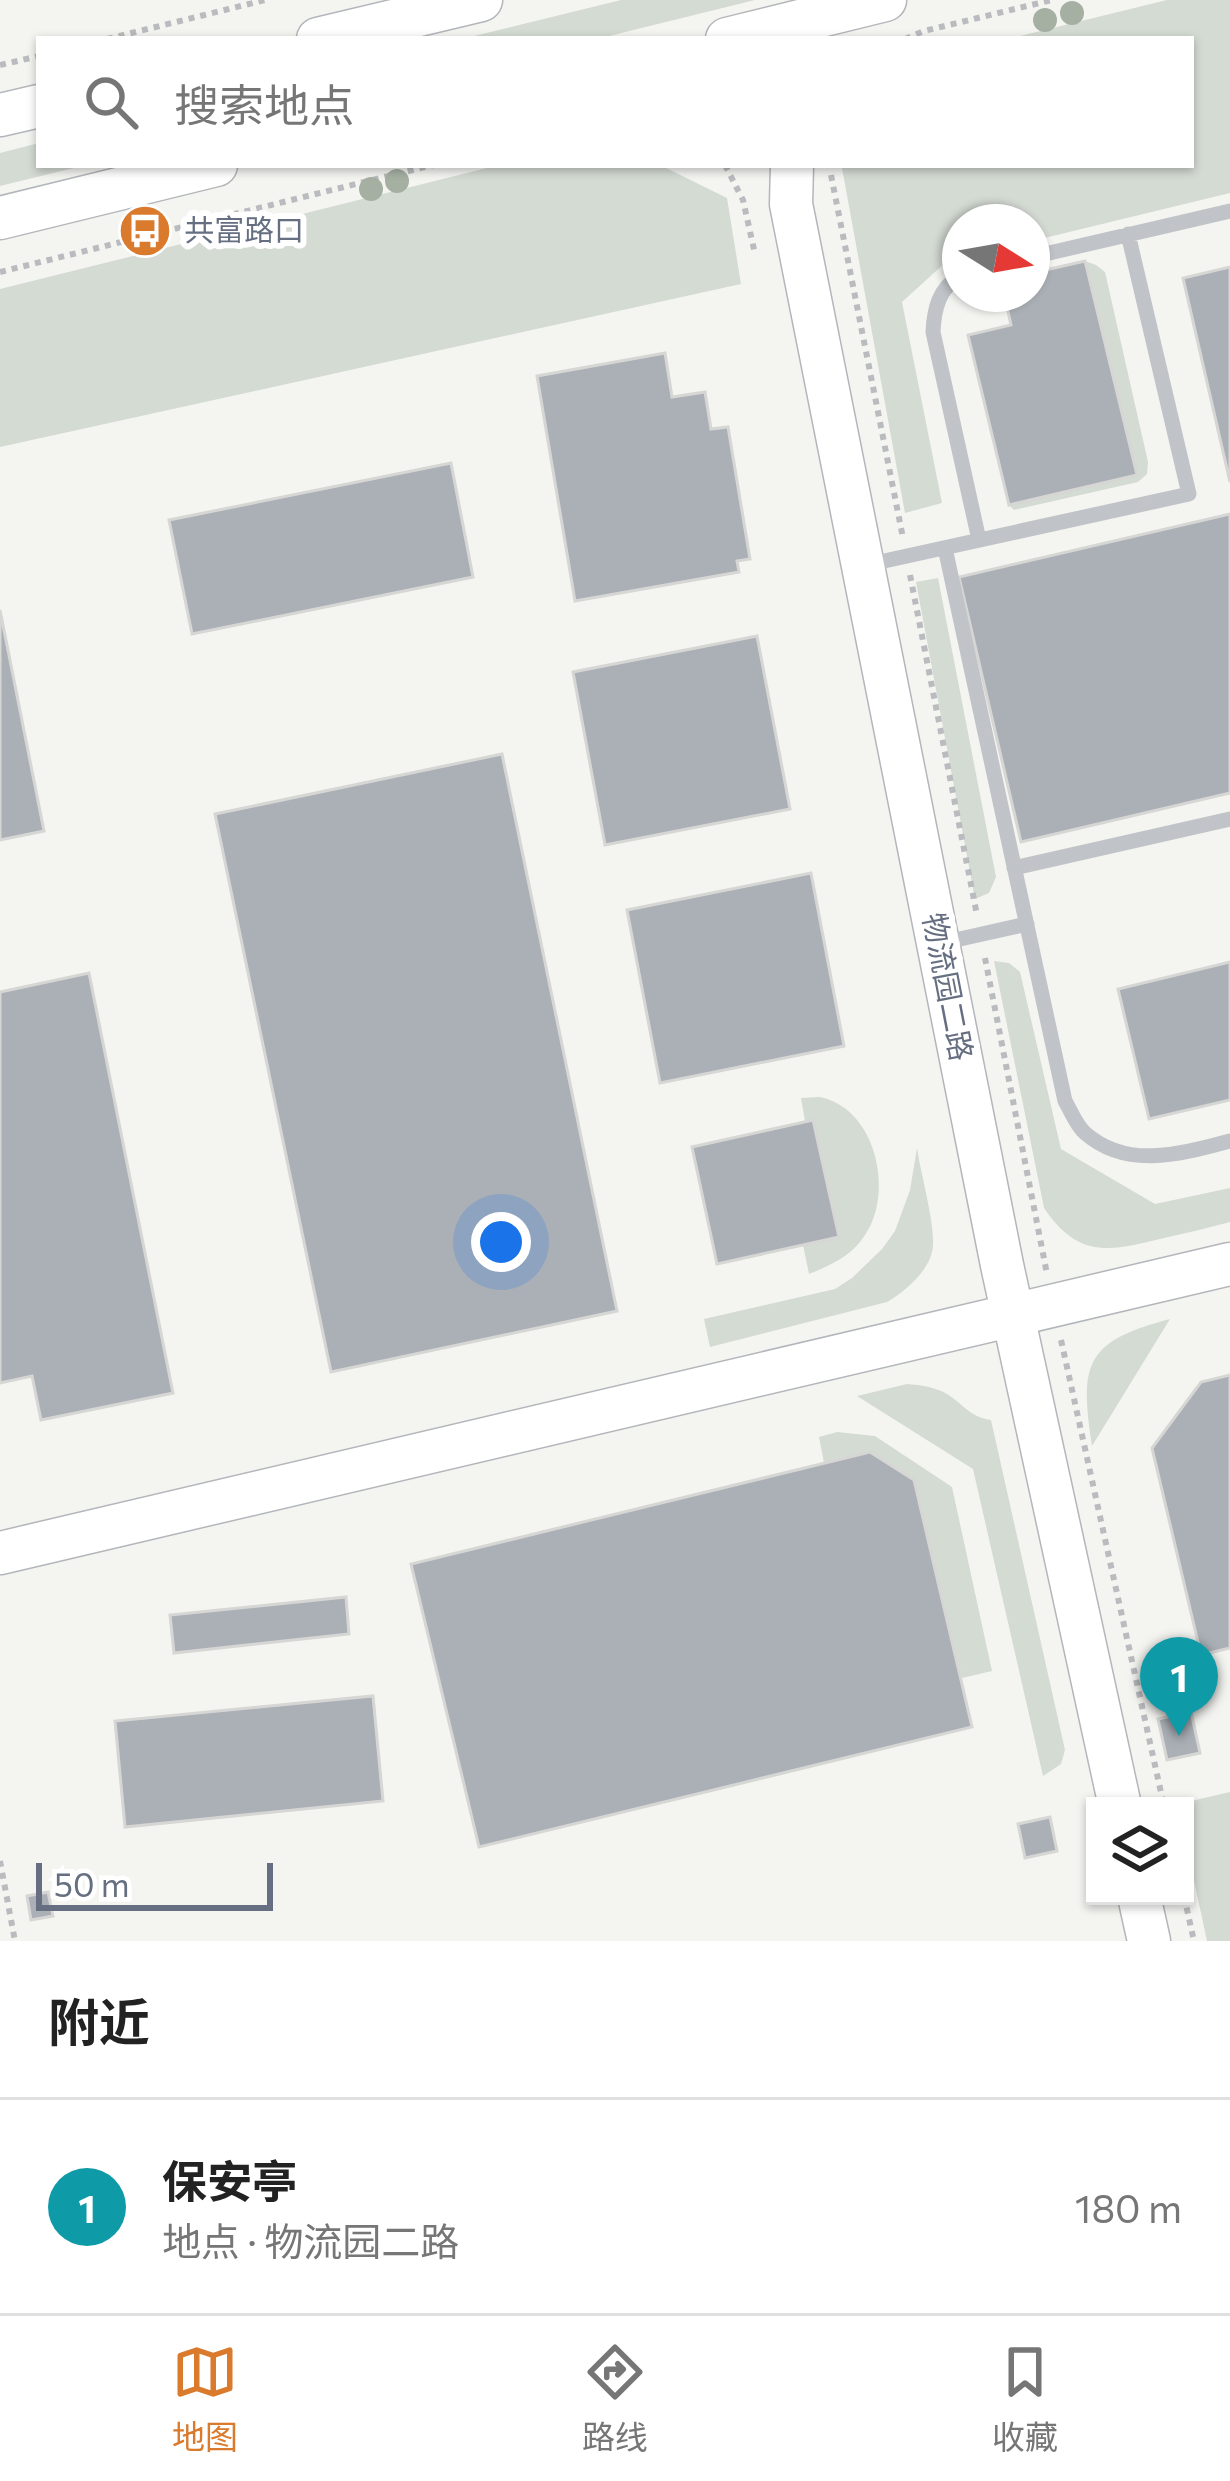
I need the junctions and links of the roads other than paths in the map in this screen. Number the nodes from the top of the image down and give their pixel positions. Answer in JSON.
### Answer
{"nodes":[{"id":1,"x":481,"y":0,"type":"edge"},
{"id":2,"x":889,"y":0,"type":"edge"},
{"id":3,"x":331,"y":36,"type":"edge"},
{"id":4,"x":739,"y":36,"type":"edge"},
{"id":5,"x":846,"y":36,"type":"edge"},
{"id":6,"x":36,"y":107,"type":"edge"},
{"id":7,"x":0,"y":116,"type":"edge"},
{"id":8,"x":204,"y":168,"type":"edge"},
{"id":9,"x":791,"y":184,"type":"edge"},
{"id":10,"x":1230,"y":211,"type":"edge"},
{"id":11,"x":0,"y":218,"type":"edge"},
{"id":12,"x":1129,"y":235,"type":"junction"},
{"id":13,"x":1050,"y":253,"type":"edge"},
{"id":14,"x":942,"y":292,"type":"edge"},
{"id":15,"x":979,"y":540,"type":"junction"},
{"id":16,"x":945,"y":548,"type":"junction"},
{"id":17,"x":863,"y":566,"type":"junction"},
{"id":18,"x":1230,"y":819,"type":"edge"},
{"id":19,"x":1015,"y":868,"type":"junction"},
{"id":20,"x":1027,"y":924,"type":"junction"},
{"id":21,"x":938,"y":944,"type":"junction"},
{"id":22,"x":1230,"y":1141,"type":"edge"},
{"id":23,"x":1230,"y":1264,"type":"edge"},
{"id":24,"x":1033,"y":1310,"type":"junction"},
{"id":25,"x":0,"y":1553,"type":"edge"},
{"id":26,"x":1118,"y":1797,"type":"edge"},
{"id":27,"x":1141,"y":1905,"type":"edge"},
{"id":28,"x":1149,"y":1941,"type":"edge"}],
"edges":[{"from":1,"to":3,"type":"street"},
{"from":2,"to":4,"type":"street"},
{"from":2,"to":5,"type":"street"},
{"from":6,"to":7,"type":"street"},
{"from":8,"to":11,"type":"street"},
{"from":9,"to":17,"type":"street","name":"物流园二路"},
{"from":10,"to":12,"type":"lane"},
{"from":12,"to":13,"type":"lane"},
{"from":12,"to":15,"type":"lane"},
{"from":14,"to":15,"type":"lane"},
{"from":15,"to":16,"type":"lane"},
{"from":16,"to":17,"type":"lane"},
{"from":16,"to":19,"type":"lane"},
{"from":17,"to":21,"type":"street","name":"物流园二路"},
{"from":18,"to":19,"type":"lane"},
{"from":19,"to":20,"type":"lane"},
{"from":20,"to":21,"type":"lane"},
{"from":20,"to":22,"type":"lane"},
{"from":21,"to":24,"type":"street","name":"物流园二路"},
{"from":23,"to":24,"type":"street"},
{"from":24,"to":25,"type":"street"},
{"from":24,"to":26,"type":"street","name":"物流园二路"},
{"from":27,"to":28,"type":"street"}]}
